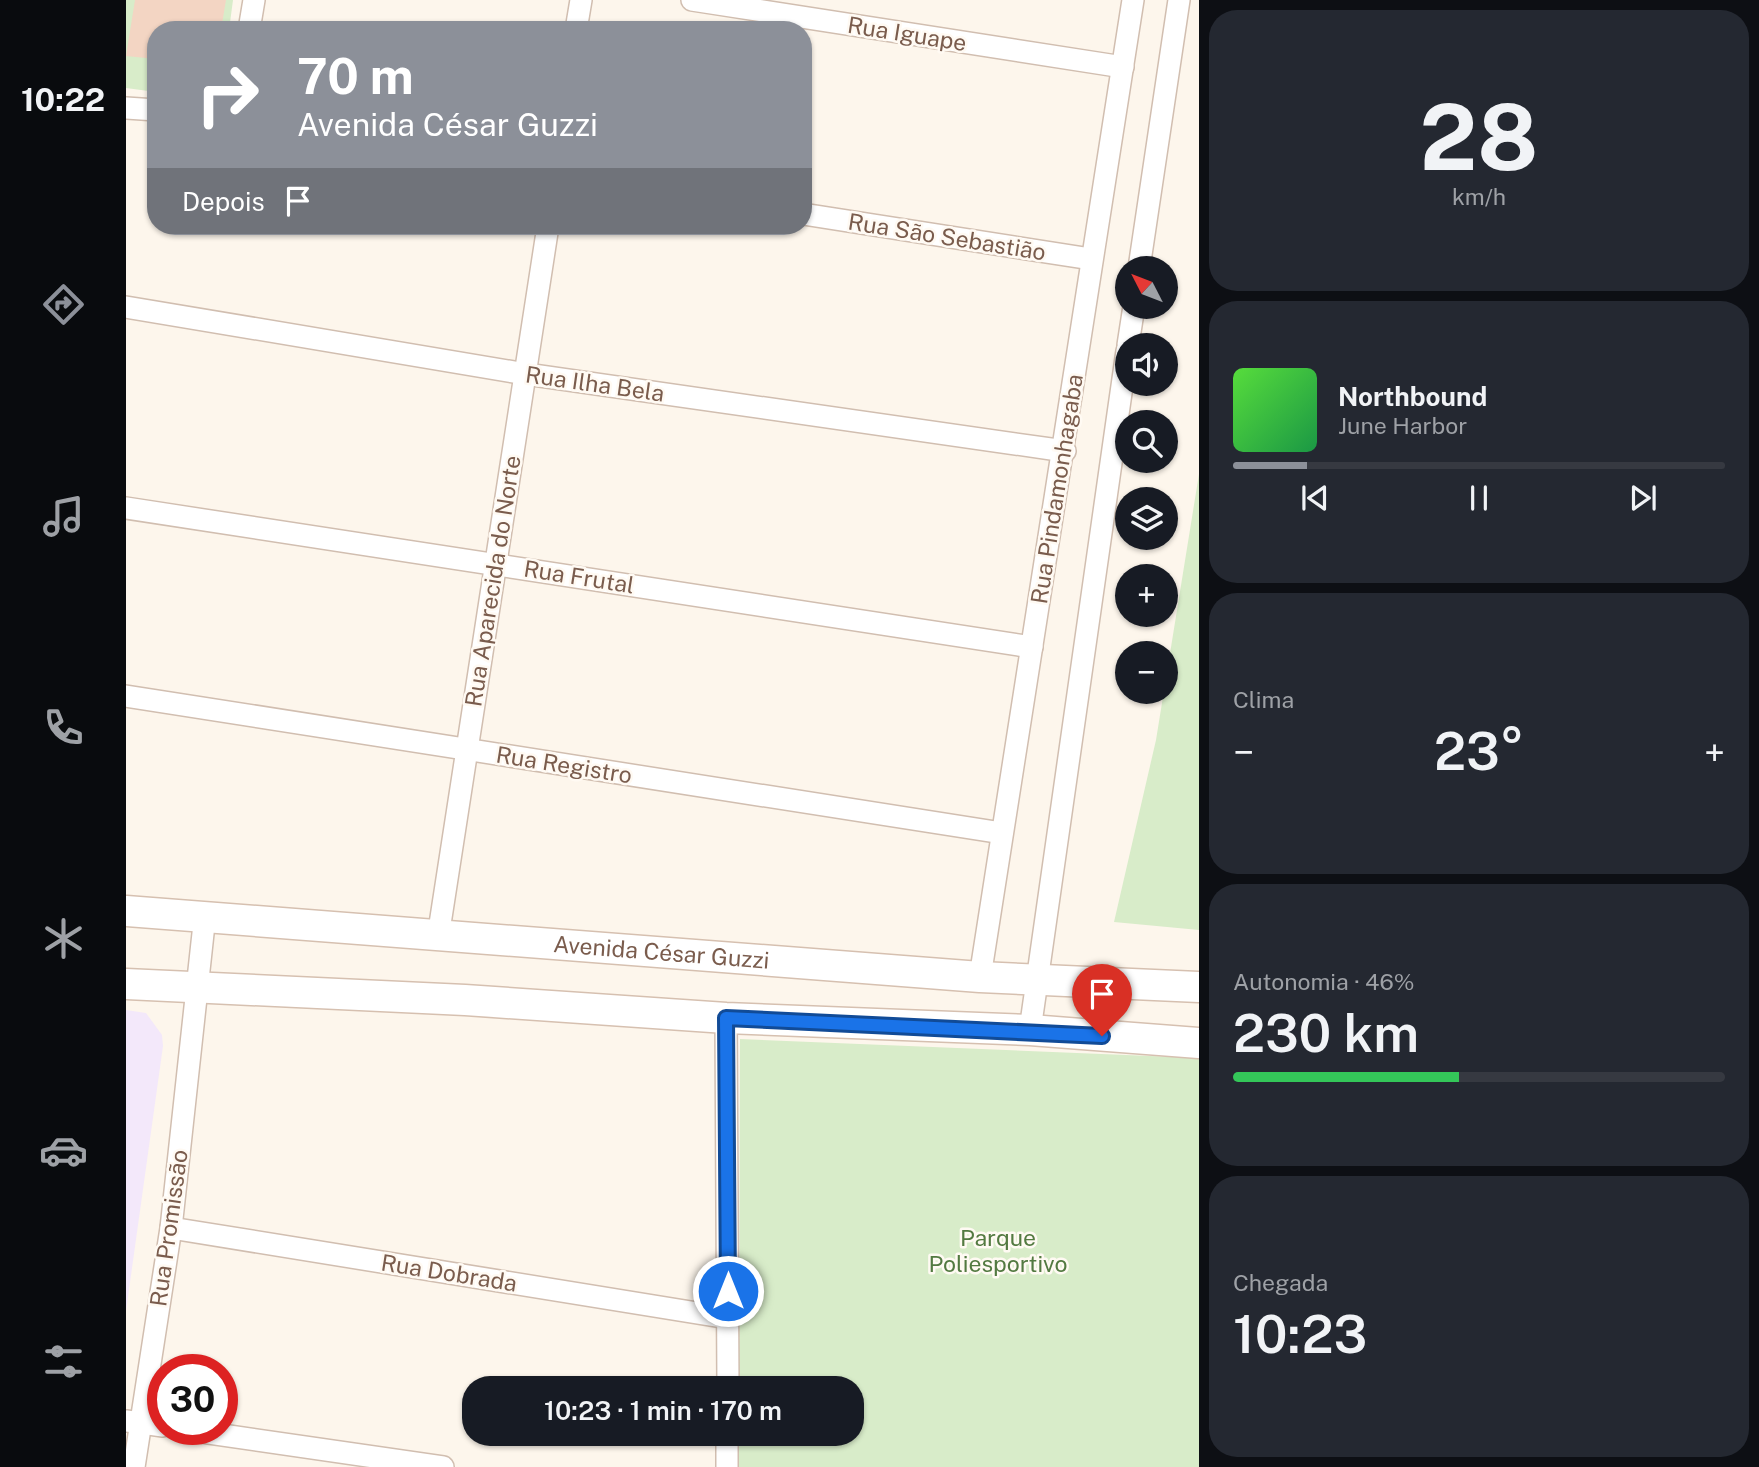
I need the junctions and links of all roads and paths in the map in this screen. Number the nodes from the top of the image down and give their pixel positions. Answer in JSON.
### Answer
{"nodes":[{"id":1,"x":254,"y":0,"type":"edge"},
{"id":2,"x":580,"y":0,"type":"edge"},
{"id":3,"x":692,"y":0,"type":"edge"},
{"id":4,"x":1133,"y":0,"type":"edge"},
{"id":5,"x":1179,"y":0,"type":"edge"},
{"id":6,"x":250,"y":21,"type":"edge"},
{"id":7,"x":577,"y":21,"type":"edge"},
{"id":8,"x":1123,"y":67,"type":"junction"},
{"id":9,"x":126,"y":107,"type":"edge"},
{"id":10,"x":147,"y":109,"type":"edge"},
{"id":11,"x":812,"y":215,"type":"edge"},
{"id":12,"x":547,"y":235,"type":"edge"},
{"id":13,"x":1141,"y":256,"type":"edge"},
{"id":14,"x":1091,"y":259,"type":"junction"},
{"id":15,"x":126,"y":307,"type":"edge"},
{"id":16,"x":526,"y":374,"type":"junction"},
{"id":17,"x":1120,"y":396,"type":"edge"},
{"id":18,"x":1065,"y":451,"type":"junction"},
{"id":19,"x":126,"y":508,"type":"edge"},
{"id":20,"x":496,"y":564,"type":"junction"},
{"id":21,"x":1032,"y":647,"type":"junction"},
{"id":22,"x":126,"y":696,"type":"edge"},
{"id":23,"x":466,"y":750,"type":"junction"},
{"id":24,"x":1002,"y":833,"type":"junction"},
{"id":25,"x":126,"y":911,"type":"edge"},
{"id":26,"x":205,"y":915,"type":"junction"},
{"id":27,"x":438,"y":937,"type":"junction"},
{"id":28,"x":980,"y":977,"type":"junction"},
{"id":29,"x":1036,"y":979,"type":"junction"},
{"id":30,"x":126,"y":984,"type":"edge"},
{"id":31,"x":1199,"y":988,"type":"edge"},
{"id":32,"x":199,"y":989,"type":"junction"},
{"id":33,"x":726,"y":1018,"type":"junction"},
{"id":34,"x":1030,"y":1030,"type":"junction"},
{"id":35,"x":1199,"y":1043,"type":"edge"},
{"id":36,"x":171,"y":1228,"type":"junction"},
{"id":37,"x":728,"y":1318,"type":"junction"},
{"id":38,"x":728,"y":1376,"type":"edge"},
{"id":39,"x":133,"y":1422,"type":"edge"},
{"id":40,"x":238,"y":1437,"type":"edge"},
{"id":41,"x":727,"y":1446,"type":"edge"},
{"id":42,"x":134,"y":1467,"type":"edge"},
{"id":43,"x":443,"y":1467,"type":"edge"},
{"id":44,"x":727,"y":1467,"type":"edge"}],
"edges":[{"from":1,"to":6,"type":"street"},
{"from":2,"to":7,"type":"street"},
{"from":3,"to":8,"type":"street","name":"Rua Iguape"},
{"from":4,"to":8,"type":"street","name":"Rua Pindamonhagaba"},
{"from":5,"to":13,"type":"street"},
{"from":8,"to":14,"type":"street","name":"Rua Pindamonhagaba"},
{"from":9,"to":10,"type":"street"},
{"from":11,"to":14,"type":"street","name":"Rua São Sebastião"},
{"from":12,"to":16,"type":"street","name":"Rua Aparecida do Norte"},
{"from":14,"to":18,"type":"street","name":"Rua Pindamonhagaba"},
{"from":15,"to":16,"type":"street","name":"Rua Ilha Bela"},
{"from":16,"to":18,"type":"street","name":"Rua Ilha Bela"},
{"from":16,"to":20,"type":"street","name":"Rua Aparecida do Norte"},
{"from":17,"to":29,"type":"street"},
{"from":18,"to":21,"type":"street","name":"Rua Pindamonhagaba"},
{"from":19,"to":20,"type":"street","name":"Rua Frutal"},
{"from":20,"to":21,"type":"street","name":"Rua Frutal"},
{"from":20,"to":23,"type":"street","name":"Rua Aparecida do Norte"},
{"from":21,"to":24,"type":"street","name":"Rua Pindamonhagaba"},
{"from":22,"to":23,"type":"street","name":"Rua Registro"},
{"from":23,"to":24,"type":"street","name":"Rua Registro"},
{"from":23,"to":27,"type":"street","name":"Rua Aparecida do Norte"},
{"from":24,"to":28,"type":"street","name":"Rua Pindamonhagaba"},
{"from":25,"to":26,"type":"street","name":"Avenida César Guzzi"},
{"from":26,"to":27,"type":"street","name":"Avenida César Guzzi"},
{"from":26,"to":32,"type":"street","name":"Rua Promissão"},
{"from":27,"to":28,"type":"street","name":"Avenida César Guzzi"},
{"from":28,"to":29,"type":"street","name":"Avenida César Guzzi"},
{"from":29,"to":31,"type":"street","name":"Avenida César Guzzi"},
{"from":29,"to":34,"type":"street"},
{"from":30,"to":32,"type":"street"},
{"from":32,"to":33,"type":"street"},
{"from":32,"to":36,"type":"street","name":"Rua Promissão"},
{"from":33,"to":34,"type":"street"},
{"from":33,"to":37,"type":"street"},
{"from":34,"to":35,"type":"street"},
{"from":36,"to":37,"type":"street","name":"Rua Dobrada"},
{"from":36,"to":39,"type":"street","name":"Rua Promissão"},
{"from":37,"to":38,"type":"street"},
{"from":39,"to":42,"type":"street","name":"Rua Promissão"},
{"from":40,"to":43,"type":"street"},
{"from":41,"to":44,"type":"street"}]}
